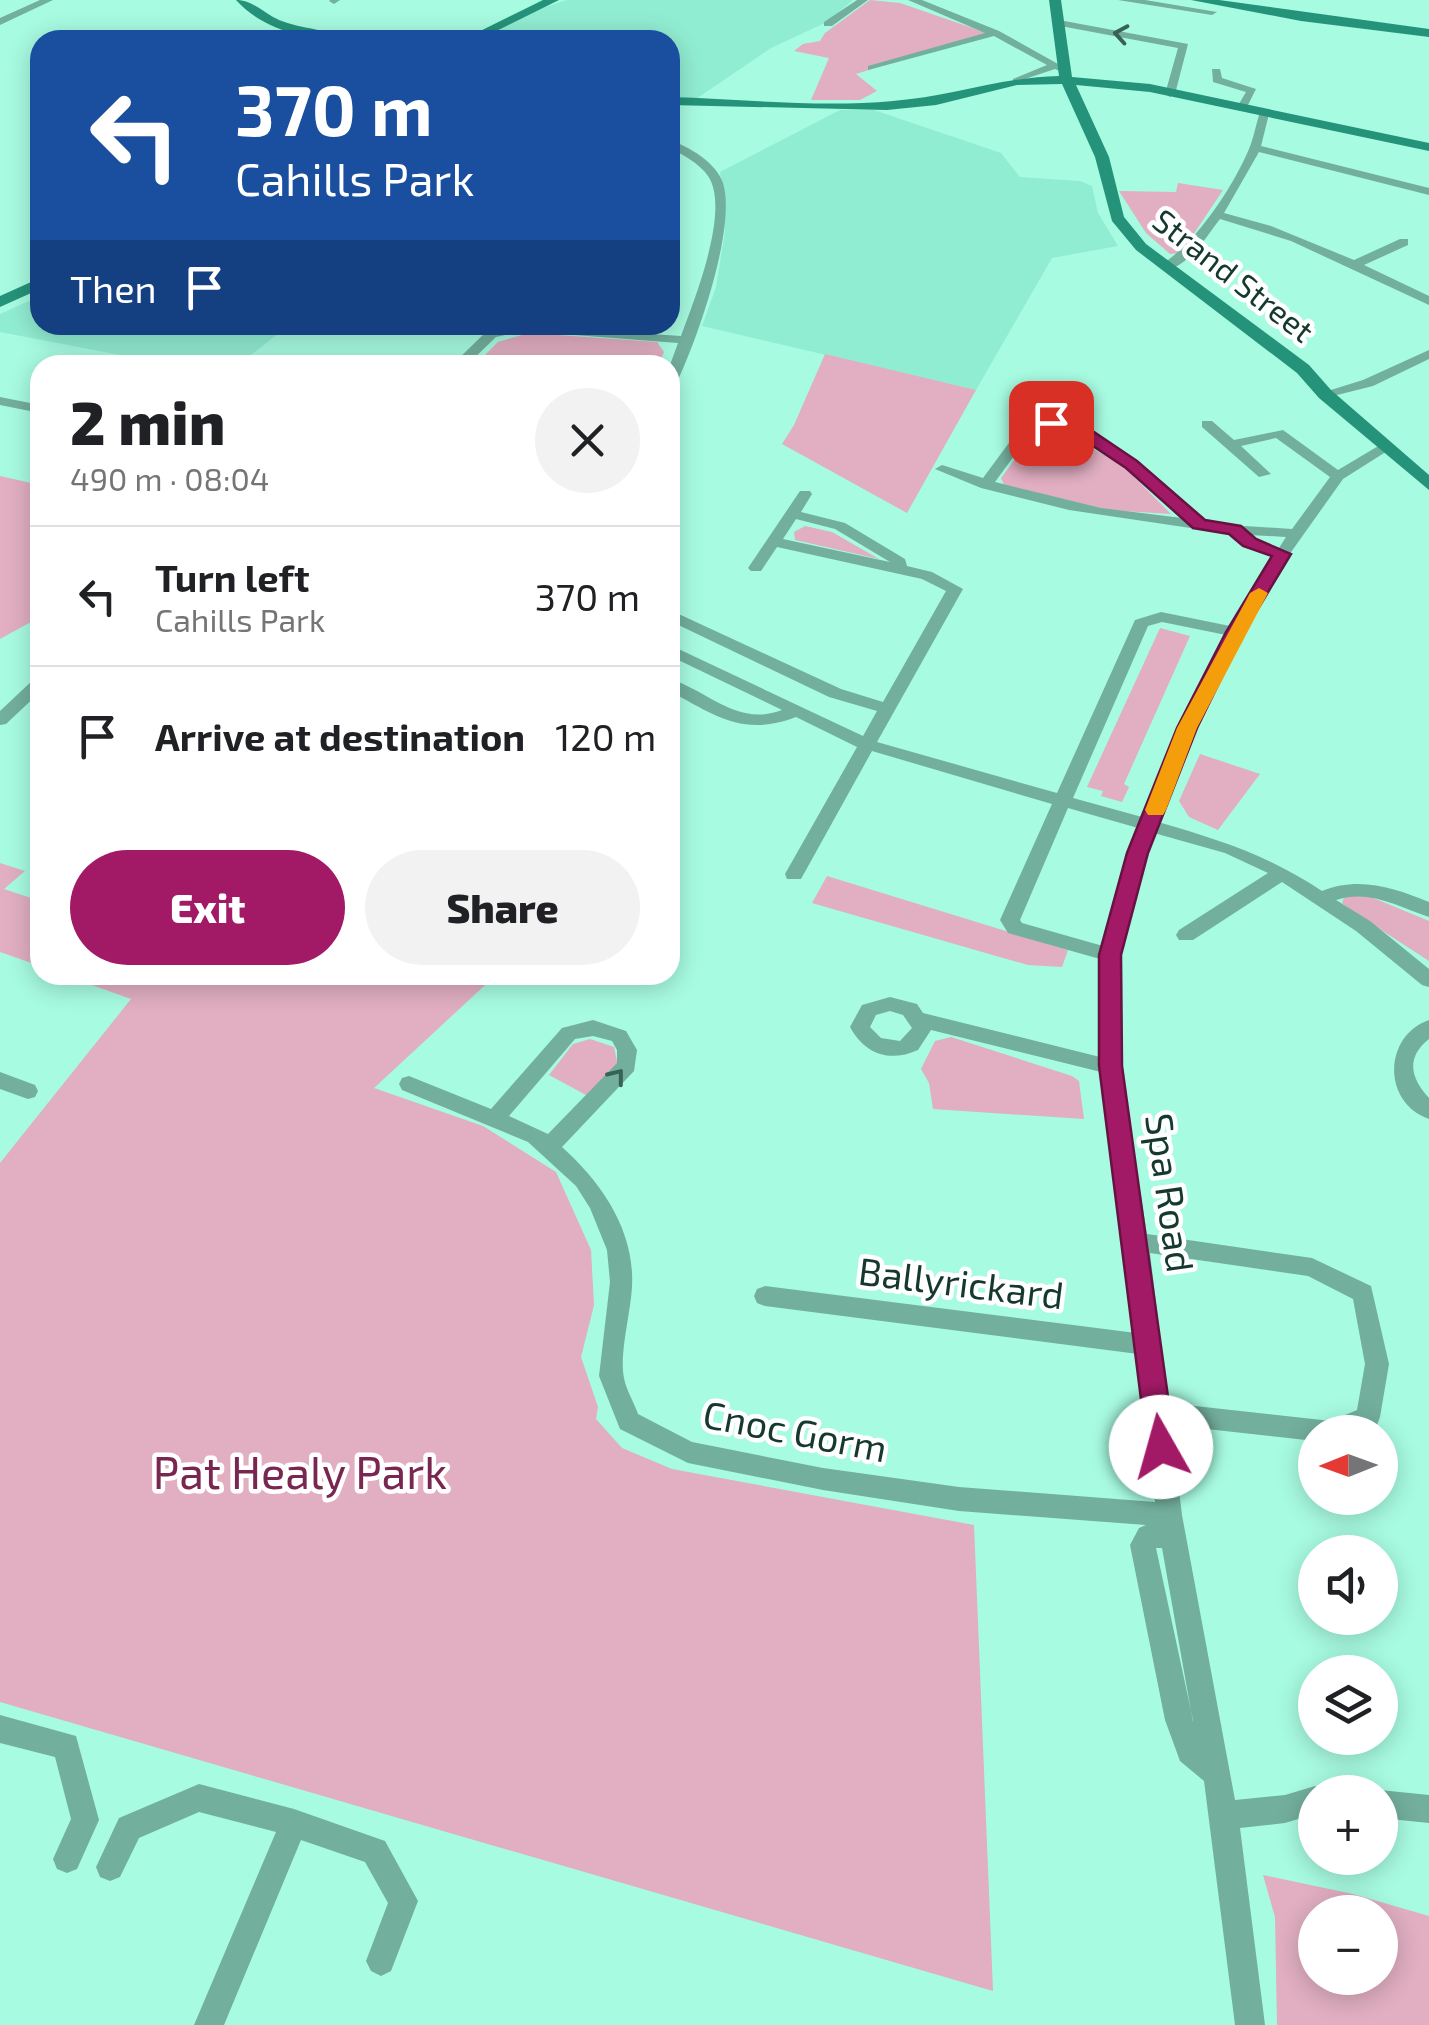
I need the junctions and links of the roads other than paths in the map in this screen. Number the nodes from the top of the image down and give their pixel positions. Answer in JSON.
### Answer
{"nodes":[{"id":1,"x":48,"y":0,"type":"edge"},
{"id":2,"x":242,"y":0,"type":"edge"},
{"id":3,"x":552,"y":0,"type":"edge"},
{"id":4,"x":862,"y":0,"type":"edge"},
{"id":5,"x":912,"y":0,"type":"edge"},
{"id":6,"x":1055,"y":0,"type":"edge"},
{"id":7,"x":1122,"y":0,"type":"edge"},
{"id":8,"x":1197,"y":0,"type":"edge"},
{"id":9,"x":1212,"y":12,"type":"dead end"},
{"id":10,"x":0,"y":22,"type":"edge"},
{"id":11,"x":1059,"y":23,"type":"junction"},
{"id":12,"x":831,"y":24,"type":"dead end"},
{"id":13,"x":303,"y":30,"type":"edge"},
{"id":14,"x":489,"y":30,"type":"edge"},
{"id":15,"x":989,"y":31,"type":"junction"},
{"id":16,"x":1429,"y":34,"type":"edge"},
{"id":17,"x":872,"y":68,"type":"dead end"},
{"id":18,"x":1062,"y":68,"type":"junction"},
{"id":19,"x":1216,"y":71,"type":"dead end"},
{"id":20,"x":1170,"y":94,"type":"junction"},
{"id":21,"x":680,"y":101,"type":"edge"},
{"id":22,"x":1241,"y":109,"type":"junction"},
{"id":23,"x":1264,"y":114,"type":"junction"},
{"id":24,"x":1429,"y":147,"type":"edge"},
{"id":25,"x":1255,"y":148,"type":"junction"},
{"id":26,"x":680,"y":150,"type":"edge"},
{"id":27,"x":1429,"y":192,"type":"edge"},
{"id":28,"x":1214,"y":214,"type":"junction"},
{"id":29,"x":1404,"y":242,"type":"dead end"},
{"id":30,"x":1353,"y":265,"type":"junction"},
{"id":31,"x":1166,"y":267,"type":"junction"},
{"id":32,"x":30,"y":288,"type":"edge"},
{"id":33,"x":1429,"y":301,"type":"edge"},
{"id":34,"x":0,"y":302,"type":"edge"},
{"id":35,"x":491,"y":335,"type":"edge"},
{"id":36,"x":623,"y":335,"type":"edge"},
{"id":37,"x":686,"y":340,"type":"junction"},
{"id":38,"x":1429,"y":354,"type":"edge"},
{"id":39,"x":470,"y":355,"type":"edge"},
{"id":40,"x":680,"y":356,"type":"edge"},
{"id":41,"x":1324,"y":394,"type":"junction"},
{"id":42,"x":0,"y":401,"type":"edge"},
{"id":43,"x":30,"y":407,"type":"edge"},
{"id":44,"x":1207,"y":424,"type":"dead end"},
{"id":45,"x":1230,"y":445,"type":"junction"},
{"id":46,"x":1385,"y":448,"type":"junction"},
{"id":47,"x":942,"y":470,"type":"dead end"},
{"id":48,"x":1264,"y":474,"type":"dead end"},
{"id":49,"x":1338,"y":476,"type":"junction"},
{"id":50,"x":986,"y":485,"type":"junction"},
{"id":51,"x":1429,"y":486,"type":"edge"},
{"id":52,"x":805,"y":494,"type":"dead end"},
{"id":53,"x":792,"y":514,"type":"junction"},
{"id":54,"x":1200,"y":524,"type":"junction"},
{"id":55,"x":1234,"y":530,"type":"junction"},
{"id":56,"x":1296,"y":534,"type":"junction"},
{"id":57,"x":774,"y":542,"type":"junction"},
{"id":58,"x":1282,"y":554,"type":"junction"},
{"id":59,"x":756,"y":568,"type":"dead end"},
{"id":60,"x":899,"y":569,"type":"junction"},
{"id":61,"x":680,"y":620,"type":"edge"},
{"id":62,"x":1235,"y":632,"type":"junction"},
{"id":63,"x":680,"y":655,"type":"edge"},
{"id":64,"x":680,"y":689,"type":"edge"},
{"id":65,"x":30,"y":692,"type":"edge"},
{"id":66,"x":888,"y":708,"type":"junction"},
{"id":67,"x":796,"y":711,"type":"junction"},
{"id":68,"x":0,"y":720,"type":"edge"},
{"id":69,"x":866,"y":744,"type":"junction"},
{"id":70,"x":1064,"y":799,"type":"junction"},
{"id":71,"x":1150,"y":825,"type":"junction"},
{"id":72,"x":1282,"y":872,"type":"junction"},
{"id":73,"x":794,"y":874,"type":"dead end"},
{"id":74,"x":1321,"y":899,"type":"junction"},
{"id":75,"x":1429,"y":910,"type":"edge"},
{"id":76,"x":1186,"y":934,"type":"dead end"},
{"id":77,"x":1110,"y":955,"type":"junction"},
{"id":78,"x":1429,"y":980,"type":"edge"},
{"id":79,"x":920,"y":1019,"type":"dead end"},
{"id":80,"x":1429,"y":1028,"type":"edge"},
{"id":81,"x":1110,"y":1066,"type":"junction"},
{"id":82,"x":0,"y":1080,"type":"edge"},
{"id":83,"x":409,"y":1084,"type":"dead end"},
{"id":84,"x":28,"y":1092,"type":"dead end"},
{"id":85,"x":1429,"y":1111,"type":"edge"},
{"id":86,"x":495,"y":1118,"type":"junction"},
{"id":87,"x":549,"y":1146,"type":"junction"},
{"id":88,"x":1137,"y":1242,"type":"junction"},
{"id":89,"x":764,"y":1296,"type":"dead end"},
{"id":90,"x":1148,"y":1345,"type":"junction"},
{"id":91,"x":1158,"y":1413,"type":"junction"},
{"id":92,"x":1170,"y":1525,"type":"junction"},
{"id":93,"x":0,"y":1729,"type":"edge"},
{"id":94,"x":1298,"y":1805,"type":"edge"},
{"id":95,"x":1398,"y":1806,"type":"edge"},
{"id":96,"x":1429,"y":1809,"type":"edge"},
{"id":97,"x":1224,"y":1815,"type":"junction"},
{"id":98,"x":294,"y":1823,"type":"junction"},
{"id":99,"x":67,"y":1858,"type":"dead end"},
{"id":100,"x":110,"y":1867,"type":"dead end"},
{"id":101,"x":381,"y":1960,"type":"dead end"},
{"id":102,"x":209,"y":2025,"type":"edge"},
{"id":103,"x":1250,"y":2025,"type":"edge"}],
"edges":[{"from":1,"to":10,"type":"street"},
{"from":2,"to":13,"type":"main road"},
{"from":3,"to":14,"type":"main road"},
{"from":4,"to":12,"type":"street"},
{"from":5,"to":15,"type":"street"},
{"from":6,"to":11,"type":"main road","name":"Strand Street"},
{"from":7,"to":9,"type":"street"},
{"from":8,"to":16,"type":"main road"},
{"from":11,"to":18,"type":"main road","name":"Strand Street"},
{"from":20,"to":11,"type":"street","one_way":true},
{"from":15,"to":17,"type":"street"},
{"from":15,"to":18,"type":"street"},
{"from":18,"to":20,"type":"main road"},
{"from":18,"to":21,"type":"main road"},
{"from":18,"to":31,"type":"main road","name":"Strand Street"},
{"from":19,"to":22,"type":"street"},
{"from":20,"to":22,"type":"main road"},
{"from":22,"to":23,"type":"main road"},
{"from":23,"to":24,"type":"main road"},
{"from":23,"to":25,"type":"street"},
{"from":25,"to":27,"type":"street"},
{"from":25,"to":28,"type":"street"},
{"from":26,"to":37,"type":"street"},
{"from":28,"to":30,"type":"street"},
{"from":28,"to":31,"type":"street"},
{"from":29,"to":30,"type":"street"},
{"from":30,"to":33,"type":"street"},
{"from":31,"to":41,"type":"main road","name":"Strand Street"},
{"from":32,"to":34,"type":"main road"},
{"from":35,"to":39,"type":"street"},
{"from":36,"to":37,"type":"street"},
{"from":37,"to":40,"type":"street"},
{"from":38,"to":41,"type":"street"},
{"from":41,"to":46,"type":"main road","name":"Strand Street"},
{"from":42,"to":43,"type":"street"},
{"from":44,"to":45,"type":"street"},
{"from":45,"to":48,"type":"street"},
{"from":45,"to":49,"type":"street"},
{"from":46,"to":49,"type":"street","name":"Spa Road"},
{"from":46,"to":51,"type":"main road","name":"Strand Street"},
{"from":47,"to":50,"type":"street"},
{"from":49,"to":56,"type":"street","name":"Spa Road"},
{"from":50,"to":54,"type":"street"},
{"from":50,"to":54,"type":"street"},
{"from":52,"to":53,"type":"street"},
{"from":53,"to":57,"type":"street"},
{"from":53,"to":60,"type":"street"},
{"from":54,"to":55,"type":"street"},
{"from":55,"to":56,"type":"street"},
{"from":55,"to":58,"type":"street"},
{"from":56,"to":58,"type":"street","name":"Spa Road"},
{"from":57,"to":59,"type":"street"},
{"from":57,"to":60,"type":"street"},
{"from":58,"to":62,"type":"street","name":"Spa Road"},
{"from":60,"to":66,"type":"street"},
{"from":61,"to":66,"type":"street"},
{"from":62,"to":70,"type":"street"},
{"from":62,"to":71,"type":"street","name":"Spa Road"},
{"from":63,"to":67,"type":"street"},
{"from":64,"to":67,"type":"street"},
{"from":65,"to":68,"type":"street"},
{"from":66,"to":69,"type":"street"},
{"from":67,"to":69,"type":"street"},
{"from":69,"to":70,"type":"street"},
{"from":69,"to":73,"type":"street"},
{"from":70,"to":71,"type":"street"},
{"from":70,"to":77,"type":"street"},
{"from":71,"to":72,"type":"street"},
{"from":71,"to":77,"type":"street","name":"Spa Road"},
{"from":72,"to":74,"type":"street"},
{"from":72,"to":76,"type":"street"},
{"from":74,"to":75,"type":"street"},
{"from":74,"to":78,"type":"street"},
{"from":77,"to":81,"type":"street","name":"Spa Road"},
{"from":79,"to":81,"type":"street"},
{"from":80,"to":85,"type":"street"},
{"from":81,"to":88,"type":"street","name":"Spa Road"},
{"from":82,"to":84,"type":"street"},
{"from":83,"to":86,"type":"street","name":"Cnoc Gorm"},
{"from":86,"to":87,"type":"street","name":"Cnoc Gorm"},
{"from":87,"to":86,"type":"street","one_way":true},
{"from":87,"to":92,"type":"street","name":"Cnoc Gorm"},
{"from":88,"to":90,"type":"street","name":"Spa Road"},
{"from":88,"to":91,"type":"street"},
{"from":89,"to":90,"type":"street","name":"Ballyrickard"},
{"from":90,"to":91,"type":"street","name":"Spa Road"},
{"from":91,"to":92,"type":"street","name":"Spa Road"},
{"from":92,"to":97,"type":"street","name":"Spa Road"},
{"from":93,"to":99,"type":"street"},
{"from":94,"to":97,"type":"street"},
{"from":95,"to":96,"type":"street"},
{"from":97,"to":103,"type":"street","name":"Spa Road"},
{"from":98,"to":100,"type":"street"},
{"from":98,"to":101,"type":"street"},
{"from":98,"to":102,"type":"street"}]}
